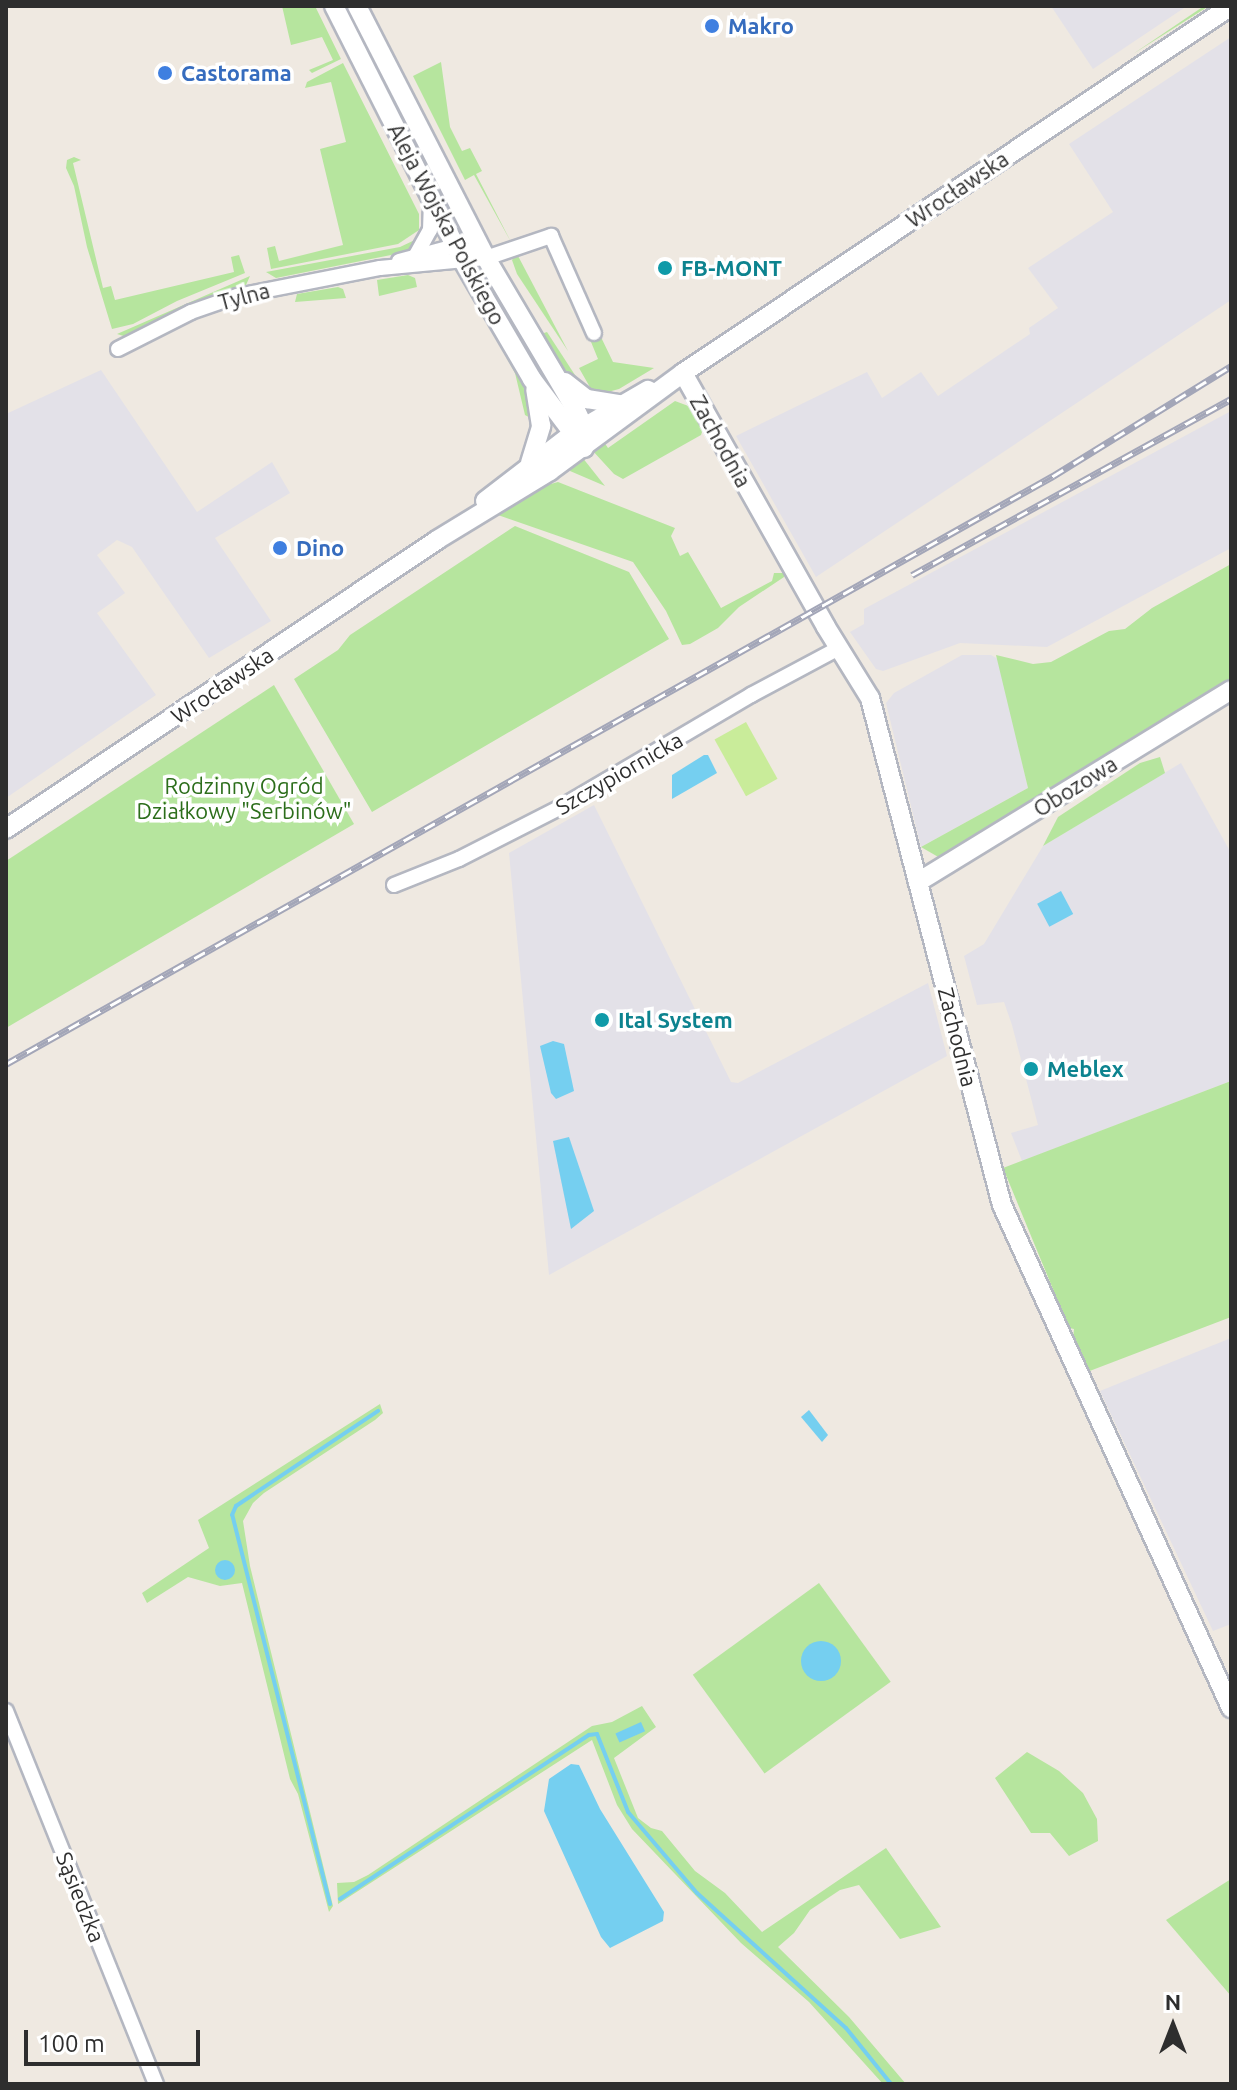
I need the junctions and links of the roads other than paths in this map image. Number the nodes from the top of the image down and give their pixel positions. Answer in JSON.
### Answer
{"nodes":[{"id":1,"x":334,"y":6,"type":"edge"},
{"id":2,"x":357,"y":6,"type":"edge"},
{"id":3,"x":1231,"y":6,"type":"edge"},
{"id":4,"x":431,"y":200,"type":"junction"},
{"id":5,"x":459,"y":253,"type":"junction"},
{"id":6,"x":416,"y":255,"type":"junction"},
{"id":7,"x":486,"y":258,"type":"junction"},
{"id":8,"x":380,"y":268,"type":"junction"},
{"id":9,"x":594,"y":333,"type":"dead end"},
{"id":10,"x":118,"y":349,"type":"dead end"},
{"id":11,"x":683,"y":373,"type":"junction"},
{"id":12,"x":559,"y":377,"type":"junction"},
{"id":13,"x":532,"y":379,"type":"junction"},
{"id":14,"x":620,"y":404,"type":"junction"},
{"id":15,"x":580,"y":436,"type":"junction"},
{"id":16,"x":530,"y":463,"type":"junction"},
{"id":17,"x":437,"y":540,"type":"junction"},
{"id":18,"x":839,"y":648,"type":"junction"},
{"id":19,"x":1231,"y":690,"type":"edge"},
{"id":20,"x":6,"y":829,"type":"edge"},
{"id":21,"x":918,"y":882,"type":"junction"},
{"id":22,"x":394,"y":885,"type":"dead end"},
{"id":23,"x":1231,"y":1708,"type":"edge"},
{"id":24,"x":6,"y":1711,"type":"edge"},
{"id":25,"x":156,"y":2084,"type":"edge"}],
"edges":[{"from":1,"to":4,"type":"street","name":"Aleja Wojska Polskiego"},
{"from":2,"to":7,"type":"street","name":"Aleja Wojska Polskiego"},
{"from":3,"to":11,"type":"street","name":"Wrocławska"},
{"from":4,"to":5,"type":"street","name":"Aleja Wojska Polskiego"},
{"from":4,"to":6,"type":"street"},
{"from":5,"to":6,"type":"street","name":"Tylna"},
{"from":5,"to":7,"type":"street","name":"Tylna"},
{"from":5,"to":8,"type":"street","name":"Tylna"},
{"from":5,"to":13,"type":"street","name":"Aleja Wojska Polskiego"},
{"from":6,"to":8,"type":"street","name":"Tylna"},
{"from":7,"to":9,"type":"street","name":"Tylna"},
{"from":7,"to":12,"type":"street","name":"Aleja Wojska Polskiego"},
{"from":8,"to":10,"type":"street","name":"Tylna"},
{"from":11,"to":14,"type":"street","name":"Wrocławska"},
{"from":11,"to":15,"type":"street","name":"Wrocławska"},
{"from":11,"to":18,"type":"street","name":"Zachodnia"},
{"from":12,"to":14,"type":"street"},
{"from":12,"to":15,"type":"street","name":"Aleja Wojska Polskiego"},
{"from":13,"to":15,"type":"street","name":"Aleja Wojska Polskiego"},
{"from":13,"to":16,"type":"street"},
{"from":14,"to":15,"type":"street","name":"Wrocławska"},
{"from":15,"to":16,"type":"street","name":"Wrocławska"},
{"from":15,"to":17,"type":"street","name":"Wrocławska"},
{"from":16,"to":17,"type":"street","name":"Wrocławska"},
{"from":17,"to":20,"type":"street","name":"Wrocławska"},
{"from":18,"to":21,"type":"street","name":"Zachodnia"},
{"from":18,"to":22,"type":"street","name":"Szczypiornicka"},
{"from":19,"to":21,"type":"street","name":"Obozowa"},
{"from":21,"to":23,"type":"street","name":"Zachodnia"},
{"from":24,"to":25,"type":"street","name":"Sąsiedzka"}]}
